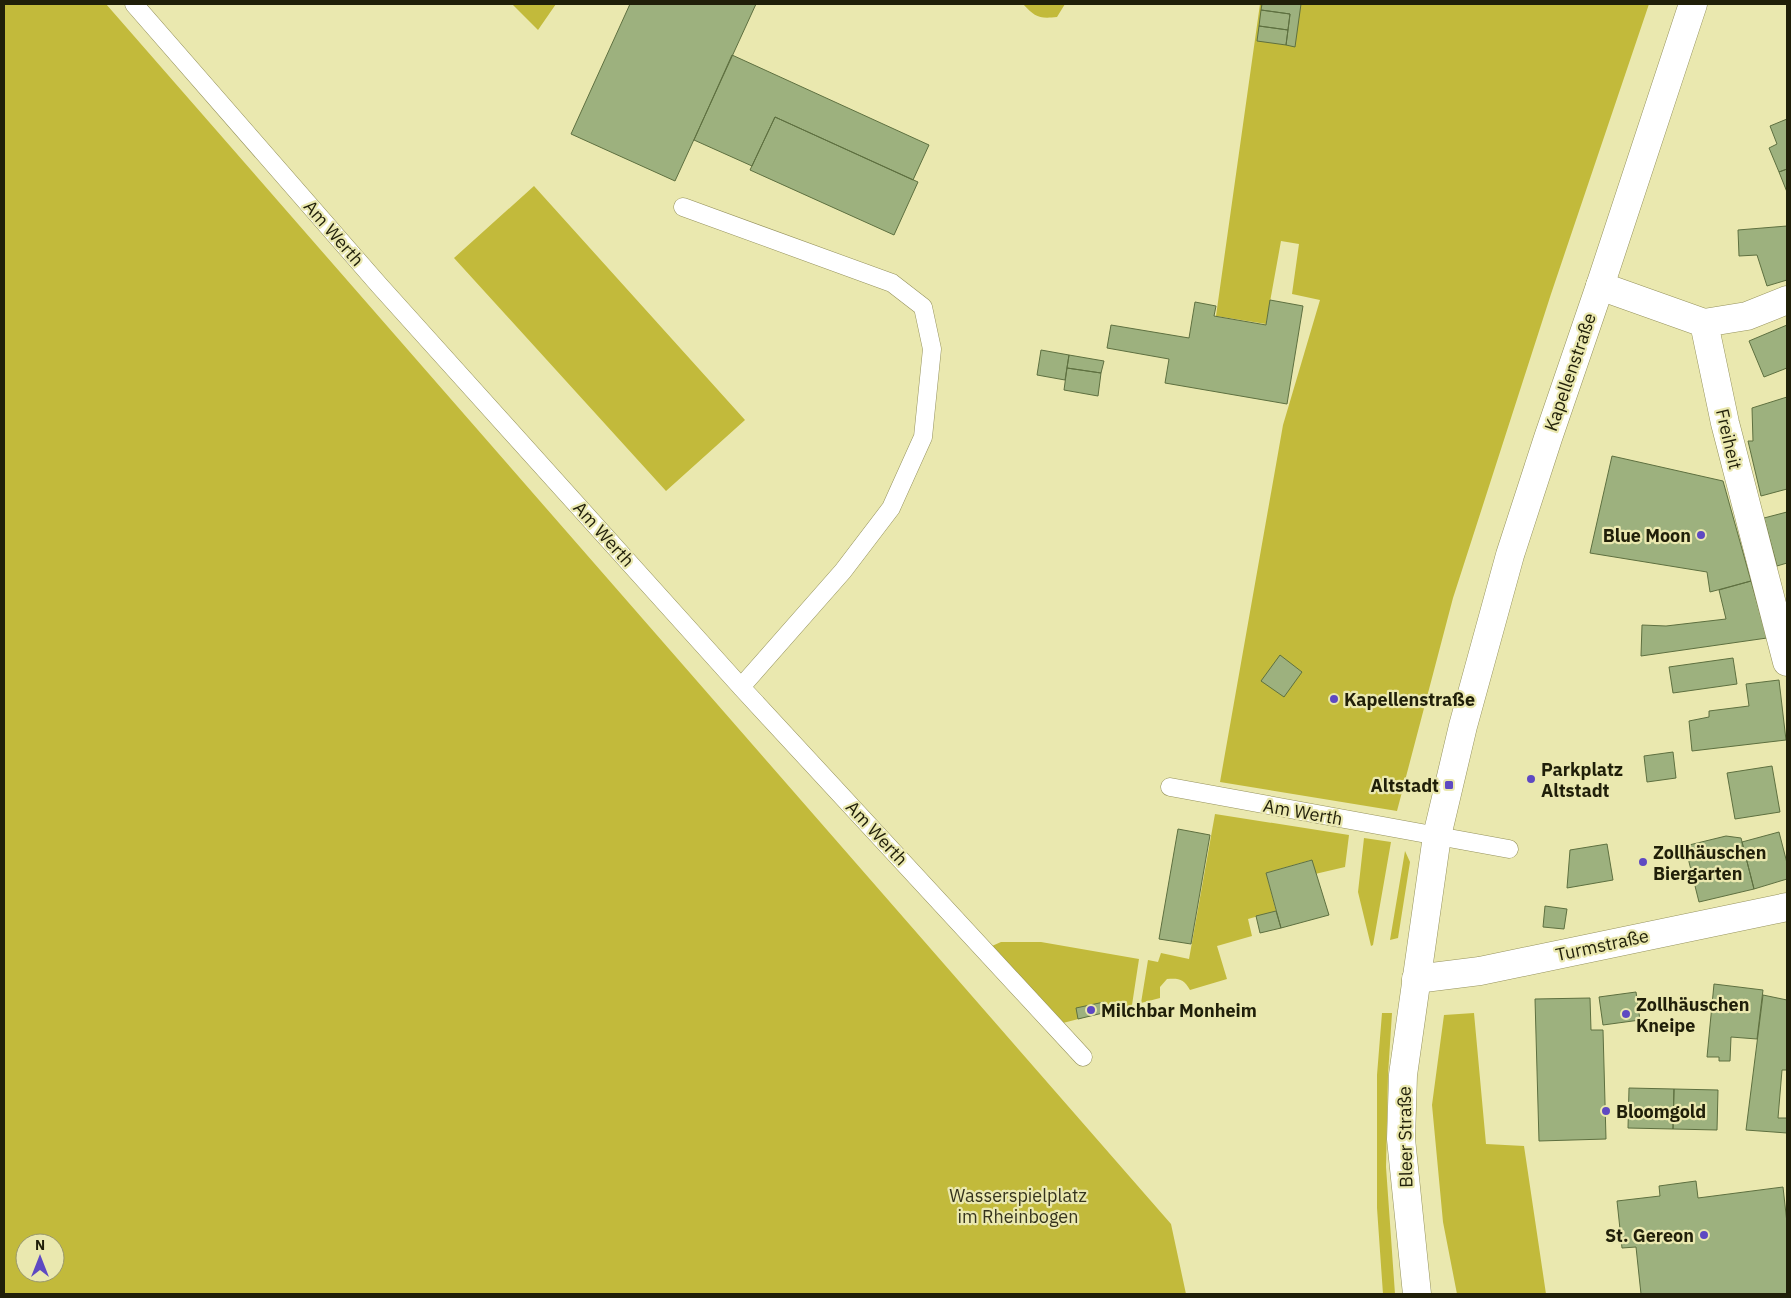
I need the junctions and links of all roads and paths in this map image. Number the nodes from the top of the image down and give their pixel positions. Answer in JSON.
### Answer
{"nodes":[{"id":1,"x":134,"y":4,"type":"edge"},
{"id":2,"x":1693,"y":4,"type":"edge"},
{"id":3,"x":683,"y":207,"type":"dead end"},
{"id":4,"x":1600,"y":286,"type":"junction"},
{"id":5,"x":1787,"y":300,"type":"edge"},
{"id":6,"x":1704,"y":322,"type":"junction"},
{"id":7,"x":1787,"y":662,"type":"edge"},
{"id":8,"x":741,"y":687,"type":"junction"},
{"id":9,"x":1170,"y":787,"type":"dead end"},
{"id":10,"x":1437,"y":836,"type":"junction"},
{"id":11,"x":1509,"y":849,"type":"dead end"},
{"id":12,"x":1787,"y":907,"type":"edge"},
{"id":13,"x":1416,"y":979,"type":"junction"},
{"id":14,"x":1083,"y":1057,"type":"dead end"},
{"id":15,"x":1417,"y":1294,"type":"edge"}],
"edges":[{"from":1,"to":8,"type":"lane","name":"Am Werth"},
{"from":2,"to":4,"type":"street","name":"Kapellenstraße"},
{"from":3,"to":8,"type":"lane"},
{"from":4,"to":6,"type":"street"},
{"from":4,"to":10,"type":"street","name":"Kapellenstraße"},
{"from":5,"to":6,"type":"street"},
{"from":6,"to":7,"type":"street","name":"Freiheit"},
{"from":8,"to":14,"type":"lane","name":"Am Werth"},
{"from":9,"to":10,"type":"lane","name":"Am Werth"},
{"from":10,"to":11,"type":"lane","name":"Am Werth"},
{"from":10,"to":13,"type":"street","name":"Kapellenstraße"},
{"from":12,"to":13,"type":"street","name":"Turmstraße"},
{"from":13,"to":15,"type":"street","name":"Bleer Straße"}]}
